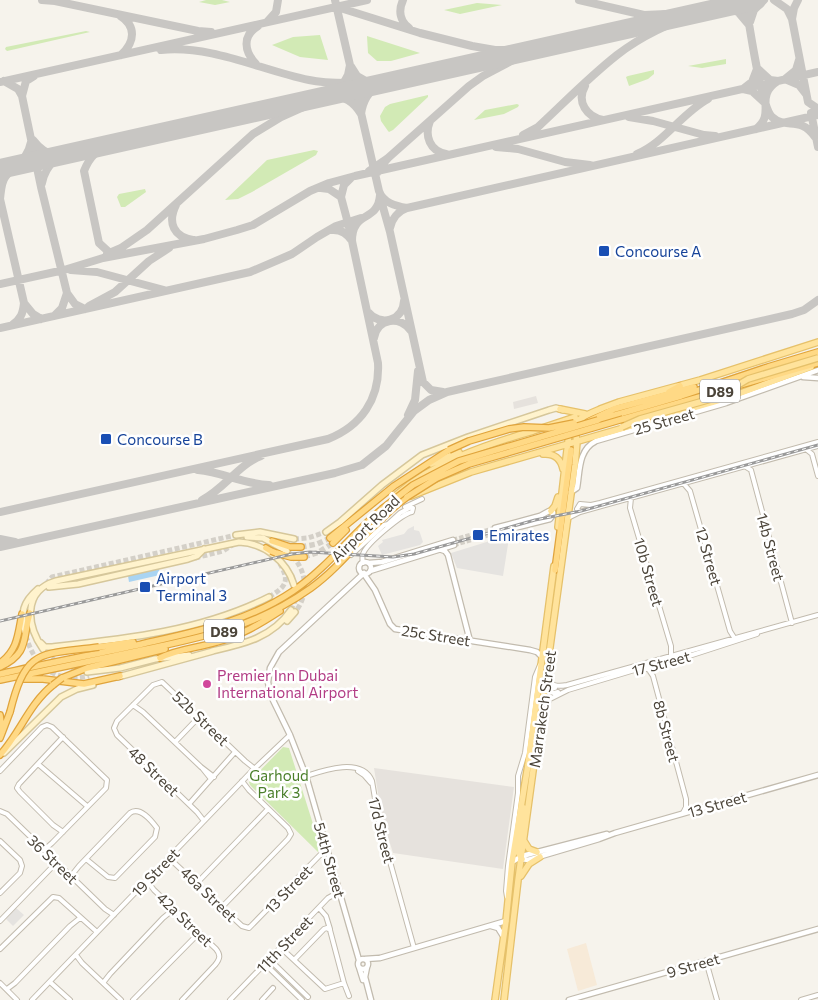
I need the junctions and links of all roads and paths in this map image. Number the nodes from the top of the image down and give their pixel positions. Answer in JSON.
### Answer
{"nodes":[{"id":1,"x":818,"y":342,"type":"edge"},
{"id":2,"x":818,"y":350,"type":"edge"},
{"id":3,"x":818,"y":358,"type":"edge"},
{"id":4,"x":817,"y":366,"type":"edge"},
{"id":5,"x":794,"y":378,"type":"junction"},
{"id":6,"x":818,"y":378,"type":"edge"},
{"id":7,"x":730,"y":379,"type":"junction"},
{"id":8,"x":680,"y":386,"type":"junction"},
{"id":9,"x":625,"y":406,"type":"junction"},
{"id":10,"x":602,"y":408,"type":"junction"},
{"id":11,"x":560,"y":409,"type":"junction"},
{"id":12,"x":585,"y":414,"type":"junction"},
{"id":13,"x":598,"y":420,"type":"junction"},
{"id":14,"x":669,"y":420,"type":"junction"},
{"id":15,"x":589,"y":421,"type":"dead end"},
{"id":16,"x":630,"y":426,"type":"junction"},
{"id":17,"x":622,"y":427,"type":"junction"},
{"id":18,"x":574,"y":429,"type":"junction"},
{"id":19,"x":530,"y":432,"type":"junction"},
{"id":20,"x":594,"y":437,"type":"junction"},
{"id":21,"x":567,"y":442,"type":"junction"},
{"id":22,"x":818,"y":445,"type":"edge"},
{"id":23,"x":481,"y":448,"type":"junction"},
{"id":24,"x":571,"y":450,"type":"dead end"},
{"id":25,"x":806,"y":450,"type":"junction"},
{"id":26,"x":812,"y":454,"type":"junction"},
{"id":27,"x":528,"y":456,"type":"junction"},
{"id":28,"x":499,"y":464,"type":"junction"},
{"id":29,"x":754,"y":464,"type":"junction"},
{"id":30,"x":575,"y":465,"type":"junction"},
{"id":31,"x":746,"y":466,"type":"junction"},
{"id":32,"x":751,"y":470,"type":"junction"},
{"id":33,"x":410,"y":475,"type":"junction"},
{"id":34,"x":818,"y":476,"type":"edge"},
{"id":35,"x":561,"y":483,"type":"junction"},
{"id":36,"x":684,"y":484,"type":"junction"},
{"id":37,"x":571,"y":492,"type":"junction"},
{"id":38,"x":407,"y":497,"type":"junction"},
{"id":39,"x":631,"y":498,"type":"junction"},
{"id":40,"x":422,"y":499,"type":"dead end"},
{"id":41,"x":601,"y":505,"type":"junction"},
{"id":42,"x":382,"y":508,"type":"junction"},
{"id":43,"x":551,"y":511,"type":"joint"},
{"id":44,"x":560,"y":512,"type":"junction"},
{"id":45,"x":580,"y":512,"type":"junction"},
{"id":46,"x":567,"y":520,"type":"junction"},
{"id":47,"x":384,"y":525,"type":"junction"},
{"id":48,"x":497,"y":530,"type":"tunnel mouth"},
{"id":49,"x":326,"y":532,"type":"tunnel mouth"},
{"id":50,"x":236,"y":535,"type":"tunnel mouth"},
{"id":51,"x":251,"y":535,"type":"junction"},
{"id":52,"x":294,"y":539,"type":"tunnel mouth"},
{"id":53,"x":269,"y":540,"type":"junction"},
{"id":54,"x":332,"y":540,"type":"tunnel mouth"},
{"id":55,"x":301,"y":547,"type":"tunnel mouth"},
{"id":56,"x":439,"y":549,"type":"junction"},
{"id":57,"x":287,"y":551,"type":"tunnel mouth"},
{"id":58,"x":272,"y":552,"type":"junction"},
{"id":59,"x":304,"y":557,"type":"tunnel mouth"},
{"id":60,"x":346,"y":557,"type":"junction"},
{"id":61,"x":366,"y":563,"type":"junction"},
{"id":62,"x":360,"y":567,"type":"junction"},
{"id":63,"x":555,"y":570,"type":"junction"},
{"id":64,"x":367,"y":573,"type":"junction"},
{"id":65,"x":371,"y":582,"type":"junction"},
{"id":66,"x":353,"y":583,"type":"junction"},
{"id":67,"x":294,"y":585,"type":"tunnel mouth"},
{"id":68,"x":41,"y":588,"type":"tunnel mouth"},
{"id":69,"x":304,"y":593,"type":"junction"},
{"id":70,"x":269,"y":597,"type":"tunnel mouth"},
{"id":71,"x":293,"y":611,"type":"tunnel mouth"},
{"id":72,"x":30,"y":613,"type":"junction"},
{"id":73,"x":22,"y":614,"type":"junction"},
{"id":74,"x":818,"y":615,"type":"edge"},
{"id":75,"x":792,"y":623,"type":"junction"},
{"id":76,"x":468,"y":629,"type":"junction"},
{"id":77,"x":730,"y":631,"type":"junction"},
{"id":78,"x":25,"y":633,"type":"tunnel mouth"},
{"id":79,"x":546,"y":637,"type":"junction"},
{"id":80,"x":170,"y":638,"type":"junction"},
{"id":81,"x":37,"y":639,"type":"junction"},
{"id":82,"x":460,"y":639,"type":"junction"},
{"id":83,"x":736,"y":639,"type":"junction"},
{"id":84,"x":186,"y":641,"type":"junction"},
{"id":85,"x":470,"y":641,"type":"junction"},
{"id":86,"x":718,"y":642,"type":"junction"},
{"id":87,"x":671,"y":646,"type":"junction"},
{"id":88,"x":43,"y":649,"type":"tunnel mouth"},
{"id":89,"x":530,"y":650,"type":"junction"},
{"id":90,"x":213,"y":651,"type":"junction"},
{"id":91,"x":678,"y":653,"type":"junction"},
{"id":92,"x":671,"y":655,"type":"junction"},
{"id":93,"x":160,"y":658,"type":"junction"},
{"id":94,"x":543,"y":660,"type":"junction"},
{"id":95,"x":664,"y":662,"type":"junction"},
{"id":96,"x":0,"y":663,"type":"edge"},
{"id":97,"x":0,"y":667,"type":"edge"},
{"id":98,"x":642,"y":668,"type":"junction"},
{"id":99,"x":0,"y":674,"type":"edge"},
{"id":100,"x":88,"y":674,"type":"tunnel mouth"},
{"id":101,"x":120,"y":676,"type":"junction"},
{"id":102,"x":546,"y":678,"type":"junction"},
{"id":103,"x":0,"y":682,"type":"edge"},
{"id":104,"x":567,"y":685,"type":"junction"},
{"id":105,"x":568,"y":690,"type":"junction"},
{"id":106,"x":135,"y":704,"type":"junction"},
{"id":107,"x":0,"y":715,"type":"edge"},
{"id":108,"x":199,"y":717,"type":"junction"},
{"id":109,"x":541,"y":718,"type":"junction"},
{"id":110,"x":114,"y":728,"type":"joint"},
{"id":111,"x":0,"y":737,"type":"edge"},
{"id":112,"x":63,"y":737,"type":"junction"},
{"id":113,"x":291,"y":737,"type":"junction"},
{"id":114,"x":175,"y":742,"type":"junction"},
{"id":115,"x":236,"y":753,"type":"junction"},
{"id":116,"x":0,"y":756,"type":"edge"},
{"id":117,"x":39,"y":763,"type":"junction"},
{"id":118,"x":254,"y":770,"type":"junction"},
{"id":119,"x":0,"y":771,"type":"edge"},
{"id":120,"x":818,"y":775,"type":"edge"},
{"id":121,"x":306,"y":776,"type":"junction"},
{"id":122,"x":212,"y":778,"type":"junction"},
{"id":123,"x":241,"y":783,"type":"junction"},
{"id":124,"x":524,"y":787,"type":"junction"},
{"id":125,"x":686,"y":799,"type":"junction"},
{"id":126,"x":188,"y":803,"type":"junction"},
{"id":127,"x":86,"y":808,"type":"junction"},
{"id":128,"x":268,"y":809,"type":"junction"},
{"id":129,"x":696,"y":810,"type":"junction"},
{"id":130,"x":0,"y":811,"type":"edge"},
{"id":131,"x":683,"y":813,"type":"junction"},
{"id":132,"x":205,"y":820,"type":"junction"},
{"id":133,"x":62,"y":833,"type":"junction"},
{"id":134,"x":524,"y":841,"type":"junction"},
{"id":135,"x":1,"y":842,"type":"edge"},
{"id":136,"x":45,"y":851,"type":"junction"},
{"id":137,"x":328,"y":852,"type":"junction"},
{"id":138,"x":538,"y":854,"type":"junction"},
{"id":139,"x":87,"y":857,"type":"junction"},
{"id":140,"x":170,"y":857,"type":"junction"},
{"id":141,"x":521,"y":858,"type":"junction"},
{"id":142,"x":57,"y":862,"type":"junction"},
{"id":143,"x":512,"y":863,"type":"junction"},
{"id":144,"x":70,"y":875,"type":"junction"},
{"id":145,"x":518,"y":880,"type":"junction"},
{"id":146,"x":146,"y":882,"type":"junction"},
{"id":147,"x":197,"y":883,"type":"junction"},
{"id":148,"x":339,"y":890,"type":"junction"},
{"id":149,"x":0,"y":893,"type":"edge"},
{"id":150,"x":512,"y":900,"type":"junction"},
{"id":151,"x":222,"y":907,"type":"junction"},
{"id":152,"x":173,"y":908,"type":"junction"},
{"id":153,"x":318,"y":909,"type":"junction"},
{"id":154,"x":113,"y":916,"type":"junction"},
{"id":155,"x":79,"y":917,"type":"junction"},
{"id":156,"x":0,"y":920,"type":"edge"},
{"id":157,"x":506,"y":921,"type":"junction"},
{"id":158,"x":490,"y":926,"type":"junction"},
{"id":159,"x":249,"y":928,"type":"joint"},
{"id":160,"x":328,"y":928,"type":"junction"},
{"id":161,"x":818,"y":929,"type":"edge"},
{"id":162,"x":198,"y":932,"type":"junction"},
{"id":163,"x":96,"y":934,"type":"junction"},
{"id":164,"x":504,"y":938,"type":"junction"},
{"id":165,"x":0,"y":948,"type":"edge"},
{"id":166,"x":281,"y":948,"type":"junction"},
{"id":167,"x":414,"y":948,"type":"junction"},
{"id":168,"x":75,"y":956,"type":"junction"},
{"id":169,"x":380,"y":958,"type":"junction"},
{"id":170,"x":270,"y":959,"type":"junction"},
{"id":171,"x":362,"y":959,"type":"junction"},
{"id":172,"x":294,"y":960,"type":"junction"},
{"id":173,"x":706,"y":961,"type":"junction"},
{"id":174,"x":264,"y":964,"type":"junction"},
{"id":175,"x":359,"y":967,"type":"junction"},
{"id":176,"x":367,"y":967,"type":"junction"},
{"id":177,"x":281,"y":971,"type":"junction"},
{"id":178,"x":276,"y":976,"type":"junction"},
{"id":179,"x":51,"y":981,"type":"junction"},
{"id":180,"x":102,"y":982,"type":"junction"},
{"id":181,"x":506,"y":982,"type":"junction"},
{"id":182,"x":0,"y":983,"type":"edge"},
{"id":183,"x":344,"y":983,"type":"junction"},
{"id":184,"x":273,"y":988,"type":"dead end"},
{"id":185,"x":8,"y":990,"type":"junction"},
{"id":186,"x":818,"y":995,"type":"edge"},
{"id":187,"x":349,"y":996,"type":"dead end"},
{"id":188,"x":265,"y":999,"type":"edge"},
{"id":189,"x":306,"y":999,"type":"edge"},
{"id":190,"x":17,"y":1000,"type":"edge"},
{"id":191,"x":32,"y":1000,"type":"edge"},
{"id":192,"x":70,"y":1000,"type":"edge"},
{"id":193,"x":121,"y":1000,"type":"edge"},
{"id":194,"x":133,"y":1000,"type":"edge"},
{"id":195,"x":182,"y":1000,"type":"edge"},
{"id":196,"x":230,"y":1000,"type":"edge"},
{"id":197,"x":369,"y":1000,"type":"edge"},
{"id":198,"x":496,"y":1000,"type":"edge"},
{"id":199,"x":504,"y":1000,"type":"edge"},
{"id":200,"x":510,"y":1000,"type":"edge"},
{"id":201,"x":569,"y":1000,"type":"edge"},
{"id":202,"x":717,"y":1000,"type":"edge"},
{"id":203,"x":801,"y":1000,"type":"edge"}],
"edges":[{"from":1,"to":8,"type":"main road"},
{"from":2,"to":7,"type":"highway","name":"Airport Road","number":"D89"},
{"from":3,"to":17,"type":"main road","bridge":true},
{"from":4,"to":5,"type":"street","name":"25 Street"},
{"from":4,"to":16,"type":"main road"},
{"from":4,"to":38,"type":"highway","name":"Airport Road","number":"D89","bridge":true},
{"from":5,"to":6,"type":"street"},
{"from":5,"to":14,"type":"street","name":"25 Street"},
{"from":7,"to":9,"type":"highway"},
{"from":7,"to":13,"type":"highway","name":"Airport Road","number":"D89"},
{"from":8,"to":9,"type":"highway"},
{"from":8,"to":10,"type":"main road"},
{"from":9,"to":15,"type":"highway"},
{"from":10,"to":12,"type":"main road"},
{"from":10,"to":18,"type":"main road"},
{"from":11,"to":12,"type":"main road"},
{"from":11,"to":18,"type":"main road"},
{"from":11,"to":49,"type":"main road"},
{"from":12,"to":18,"type":"main road"},
{"from":13,"to":33,"type":"highway","bridge":true},
{"from":13,"to":42,"type":"highway","name":"Airport Road","number":"D89","bridge":true},
{"from":14,"to":16,"type":"main road"},
{"from":14,"to":37,"type":"street","name":"25 Street"},
{"from":16,"to":17,"type":"main road"},
{"from":17,"to":20,"type":"main road"},
{"from":18,"to":19,"type":"main road"},
{"from":18,"to":19,"type":"main road"},
{"from":18,"to":20,"type":"main road"},
{"from":18,"to":21,"type":"main road"},
{"from":18,"to":21,"type":"main road"},
{"from":18,"to":30,"type":"main road","name":"Marrakech Street"},
{"from":19,"to":23,"type":"main road"},
{"from":20,"to":30,"type":"main road"},
{"from":21,"to":27,"type":"main road"},
{"from":21,"to":28,"type":"main road"},
{"from":21,"to":44,"type":"main road"},
{"from":22,"to":25,"type":"street"},
{"from":22,"to":26,"type":"street"},
{"from":22,"to":41,"type":"street"},
{"from":23,"to":33,"type":"main road"},
{"from":23,"to":42,"type":"main road"},
{"from":24,"to":63,"type":"highway"},
{"from":25,"to":26,"type":"street"},
{"from":25,"to":29,"type":"street"},
{"from":26,"to":34,"type":"street"},
{"from":27,"to":28,"type":"main road"},
{"from":27,"to":35,"type":"main road"},
{"from":28,"to":38,"type":"main road"},
{"from":29,"to":31,"type":"street"},
{"from":29,"to":32,"type":"street"},
{"from":30,"to":37,"type":"main road","name":"Marrakech Street"},
{"from":31,"to":32,"type":"street"},
{"from":31,"to":36,"type":"street"},
{"from":32,"to":75,"type":"street","name":"14b Street"},
{"from":33,"to":54,"type":"highway"},
{"from":35,"to":43,"type":"main road"},
{"from":35,"to":44,"type":"main road"},
{"from":36,"to":39,"type":"street"},
{"from":36,"to":77,"type":"street","name":"12 Street"},
{"from":37,"to":46,"type":"main road","name":"Marrakech Street"},
{"from":38,"to":60,"type":"highway","name":"Airport Road","number":"D89"},
{"from":39,"to":41,"type":"street"},
{"from":39,"to":87,"type":"street","name":"10b Street"},
{"from":40,"to":47,"type":"street"},
{"from":41,"to":45,"type":"street"},
{"from":41,"to":45,"type":"street"},
{"from":42,"to":80,"type":"highway","name":"Airport Road","number":"D89"},
{"from":43,"to":48,"type":"street"},
{"from":44,"to":63,"type":"main road","name":"Marrakech Street"},
{"from":45,"to":46,"type":"street"},
{"from":46,"to":102,"type":"main road","name":"Marrakech Street"},
{"from":47,"to":60,"type":"street"},
{"from":47,"to":61,"type":"street"},
{"from":50,"to":51,"type":"main road"},
{"from":51,"to":52,"type":"main road"},
{"from":51,"to":53,"type":"main road"},
{"from":53,"to":55,"type":"highway"},
{"from":53,"to":57,"type":"main road"},
{"from":53,"to":58,"type":"main road"},
{"from":56,"to":61,"type":"street"},
{"from":56,"to":64,"type":"street"},
{"from":56,"to":76,"type":"street"},
{"from":58,"to":59,"type":"highway"},
{"from":58,"to":67,"type":"main road"},
{"from":58,"to":72,"type":"main road"},
{"from":60,"to":69,"type":"highway","name":"Airport Road","number":"D89"},
{"from":61,"to":62,"type":"street","name":"54th Street"},
{"from":61,"to":64,"type":"street"},
{"from":62,"to":64,"type":"street","name":"25c Street"},
{"from":62,"to":66,"type":"street","name":"54th Street"},
{"from":63,"to":79,"type":"main road","name":"Marrakech Street"},
{"from":64,"to":65,"type":"street","name":"25c Street"},
{"from":64,"to":66,"type":"street","name":"54th Street"},
{"from":65,"to":66,"type":"street"},
{"from":65,"to":82,"type":"street","name":"25c Street"},
{"from":66,"to":113,"type":"street","name":"54th Street"},
{"from":68,"to":73,"type":"main road"},
{"from":69,"to":84,"type":"highway","name":"Airport Road","number":"D89"},
{"from":69,"to":93,"type":"highway"},
{"from":70,"to":81,"type":"main road"},
{"from":71,"to":90,"type":"main road"},
{"from":72,"to":81,"type":"main road"},
{"from":72,"to":97,"type":"highway"},
{"from":73,"to":78,"type":"main road"},
{"from":73,"to":96,"type":"highway"},
{"from":74,"to":75,"type":"street","name":"17 Street"},
{"from":75,"to":83,"type":"street","name":"17 Street"},
{"from":76,"to":82,"type":"street"},
{"from":76,"to":85,"type":"street"},
{"from":77,"to":83,"type":"street","name":"12 Street"},
{"from":77,"to":86,"type":"street"},
{"from":79,"to":89,"type":"street"},
{"from":79,"to":94,"type":"main road","name":"Marrakech Street"},
{"from":80,"to":99,"type":"highway","name":"Airport Road","number":"D89"},
{"from":80,"to":111,"type":"highway","bridge":true},
{"from":81,"to":88,"type":"main road"},
{"from":82,"to":85,"type":"street","name":"25c Street"},
{"from":83,"to":86,"type":"street","name":"17 Street"},
{"from":83,"to":95,"type":"street","name":"17 Street"},
{"from":84,"to":103,"type":"highway","name":"Airport Road","number":"D89"},
{"from":84,"to":116,"type":"highway","bridge":true},
{"from":85,"to":89,"type":"street","name":"25c Street"},
{"from":86,"to":91,"type":"street","name":"17 Street"},
{"from":87,"to":91,"type":"street","name":"10b Street"},
{"from":87,"to":92,"type":"street","name":"10b Street"},
{"from":89,"to":94,"type":"street","name":"25c Street"},
{"from":90,"to":93,"type":"main road"},
{"from":90,"to":101,"type":"main road"},
{"from":91,"to":92,"type":"street","name":"17 Street"},
{"from":92,"to":95,"type":"street"},
{"from":92,"to":104,"type":"street","name":"17 Street"},
{"from":93,"to":100,"type":"main road"},
{"from":94,"to":124,"type":"main road","name":"Marrakech Street"},
{"from":94,"to":150,"type":"street"},
{"from":95,"to":98,"type":"street","name":"17 Street"},
{"from":98,"to":105,"type":"street","name":"17 Street"},
{"from":98,"to":125,"type":"street","name":"8b Street"},
{"from":101,"to":103,"type":"highway"},
{"from":101,"to":116,"type":"main road"},
{"from":102,"to":104,"type":"street"},
{"from":102,"to":109,"type":"main road","name":"Marrakech Street"},
{"from":104,"to":105,"type":"street","name":"17 Street"},
{"from":105,"to":109,"type":"street","name":"17 Street"},
{"from":106,"to":108,"type":"street","name":"52b Street"},
{"from":106,"to":110,"type":"street","name":"52b Street"},
{"from":106,"to":114,"type":"street"},
{"from":107,"to":111,"type":"highway"},
{"from":108,"to":114,"type":"street"},
{"from":108,"to":115,"type":"street","name":"52b Street"},
{"from":109,"to":134,"type":"main road","name":"Marrakech Street"},
{"from":110,"to":126,"type":"street","name":"48 Street"},
{"from":112,"to":117,"type":"street"},
{"from":112,"to":119,"type":"street"},
{"from":112,"to":127,"type":"street"},
{"from":113,"to":118,"type":"street","name":"19 Street"},
{"from":113,"to":121,"type":"street","name":"54th Street"},
{"from":114,"to":122,"type":"street"},
{"from":115,"to":118,"type":"street","name":"52b Street"},
{"from":115,"to":122,"type":"street"},
{"from":117,"to":127,"type":"street"},
{"from":117,"to":133,"type":"street"},
{"from":118,"to":123,"type":"street","name":"19 Street"},
{"from":120,"to":129,"type":"street","name":"13 Street"},
{"from":121,"to":137,"type":"street","name":"54th Street"},
{"from":121,"to":167,"type":"street","name":"17d Street"},
{"from":122,"to":126,"type":"street"},
{"from":123,"to":128,"type":"street"},
{"from":123,"to":132,"type":"street","name":"19 Street"},
{"from":124,"to":141,"type":"main road"},
{"from":124,"to":143,"type":"main road","name":"Marrakech Street"},
{"from":125,"to":129,"type":"street","name":"8b Street"},
{"from":125,"to":131,"type":"street","name":"8b Street"},
{"from":126,"to":132,"type":"street","name":"48 Street"},
{"from":127,"to":133,"type":"street"},
{"from":128,"to":147,"type":"street"},
{"from":128,"to":151,"type":"street"},
{"from":129,"to":131,"type":"street","name":"13 Street"},
{"from":130,"to":136,"type":"street","name":"36 Street"},
{"from":131,"to":138,"type":"street","name":"13 Street"},
{"from":132,"to":140,"type":"street","name":"19 Street"},
{"from":133,"to":136,"type":"street"},
{"from":134,"to":138,"type":"main road"},
{"from":134,"to":141,"type":"main road","name":"Marrakech Street"},
{"from":135,"to":149,"type":"street"},
{"from":136,"to":142,"type":"street","name":"36 Street"},
{"from":137,"to":148,"type":"street","name":"54th Street"},
{"from":137,"to":159,"type":"street","name":"13 Street"},
{"from":138,"to":141,"type":"street","name":"13 Street"},
{"from":138,"to":145,"type":"main road"},
{"from":139,"to":139,"type":"street"},
{"from":139,"to":144,"type":"street"},
{"from":140,"to":146,"type":"street","name":"19 Street"},
{"from":140,"to":147,"type":"street","name":"46a Street"},
{"from":141,"to":143,"type":"street","name":"13 Street"},
{"from":141,"to":145,"type":"main road","name":"Marrakech Street"},
{"from":142,"to":144,"type":"street","name":"36 Street"},
{"from":142,"to":156,"type":"street"},
{"from":143,"to":150,"type":"main road","name":"Marrakech Street"},
{"from":144,"to":154,"type":"street","name":"36 Street"},
{"from":145,"to":150,"type":"main road","name":"Marrakech Street"},
{"from":146,"to":152,"type":"street","name":"42a Street"},
{"from":146,"to":154,"type":"street","name":"19 Street"},
{"from":147,"to":151,"type":"street","name":"46a Street"},
{"from":148,"to":153,"type":"street","name":"11th Street"},
{"from":148,"to":171,"type":"street","name":"54th Street"},
{"from":150,"to":157,"type":"main road","name":"Marrakech Street"},
{"from":150,"to":181,"type":"main road","name":"Marrakech Street"},
{"from":151,"to":159,"type":"street","name":"46a Street"},
{"from":152,"to":162,"type":"street","name":"42a Street"},
{"from":152,"to":180,"type":"street"},
{"from":153,"to":160,"type":"street"},
{"from":153,"to":166,"type":"street","name":"11th Street"},
{"from":154,"to":163,"type":"street","name":"19 Street"},
{"from":155,"to":163,"type":"street"},
{"from":155,"to":165,"type":"street"},
{"from":155,"to":185,"type":"street"},
{"from":157,"to":158,"type":"street"},
{"from":157,"to":164,"type":"main road","name":"Marrakech Street"},
{"from":158,"to":164,"type":"street"},
{"from":158,"to":167,"type":"street"},
{"from":160,"to":172,"type":"street"},
{"from":160,"to":183,"type":"street"},
{"from":161,"to":173,"type":"street","name":"9 Street"},
{"from":162,"to":194,"type":"street"},
{"from":162,"to":195,"type":"street","name":"42a Street"},
{"from":163,"to":168,"type":"street","name":"19 Street"},
{"from":164,"to":198,"type":"main road","name":"Marrakech Street"},
{"from":166,"to":170,"type":"street","name":"11th Street"},
{"from":166,"to":172,"type":"street"},
{"from":167,"to":169,"type":"street"},
{"from":168,"to":179,"type":"street","name":"19 Street"},
{"from":168,"to":180,"type":"street"},
{"from":169,"to":171,"type":"street"},
{"from":169,"to":176,"type":"street"},
{"from":170,"to":174,"type":"street","name":"11th Street"},
{"from":170,"to":177,"type":"street"},
{"from":171,"to":175,"type":"street"},
{"from":171,"to":176,"type":"street"},
{"from":172,"to":183,"type":"street"},
{"from":173,"to":201,"type":"street","name":"9 Street"},
{"from":173,"to":202,"type":"street"},
{"from":174,"to":178,"type":"street"},
{"from":174,"to":196,"type":"street","name":"11th Street"},
{"from":175,"to":176,"type":"street"},
{"from":175,"to":197,"type":"street"},
{"from":176,"to":197,"type":"street"},
{"from":177,"to":178,"type":"street"},
{"from":177,"to":189,"type":"street"},
{"from":178,"to":189,"type":"street"},
{"from":179,"to":191,"type":"street","name":"19 Street"},
{"from":179,"to":192,"type":"street"},
{"from":180,"to":193,"type":"street"},
{"from":181,"to":199,"type":"main road","name":"Marrakech Street"},
{"from":181,"to":200,"type":"main road"},
{"from":182,"to":185,"type":"street"},
{"from":183,"to":187,"type":"street"},
{"from":184,"to":188,"type":"street"},
{"from":185,"to":190,"type":"street"},
{"from":186,"to":203,"type":"street"}]}
